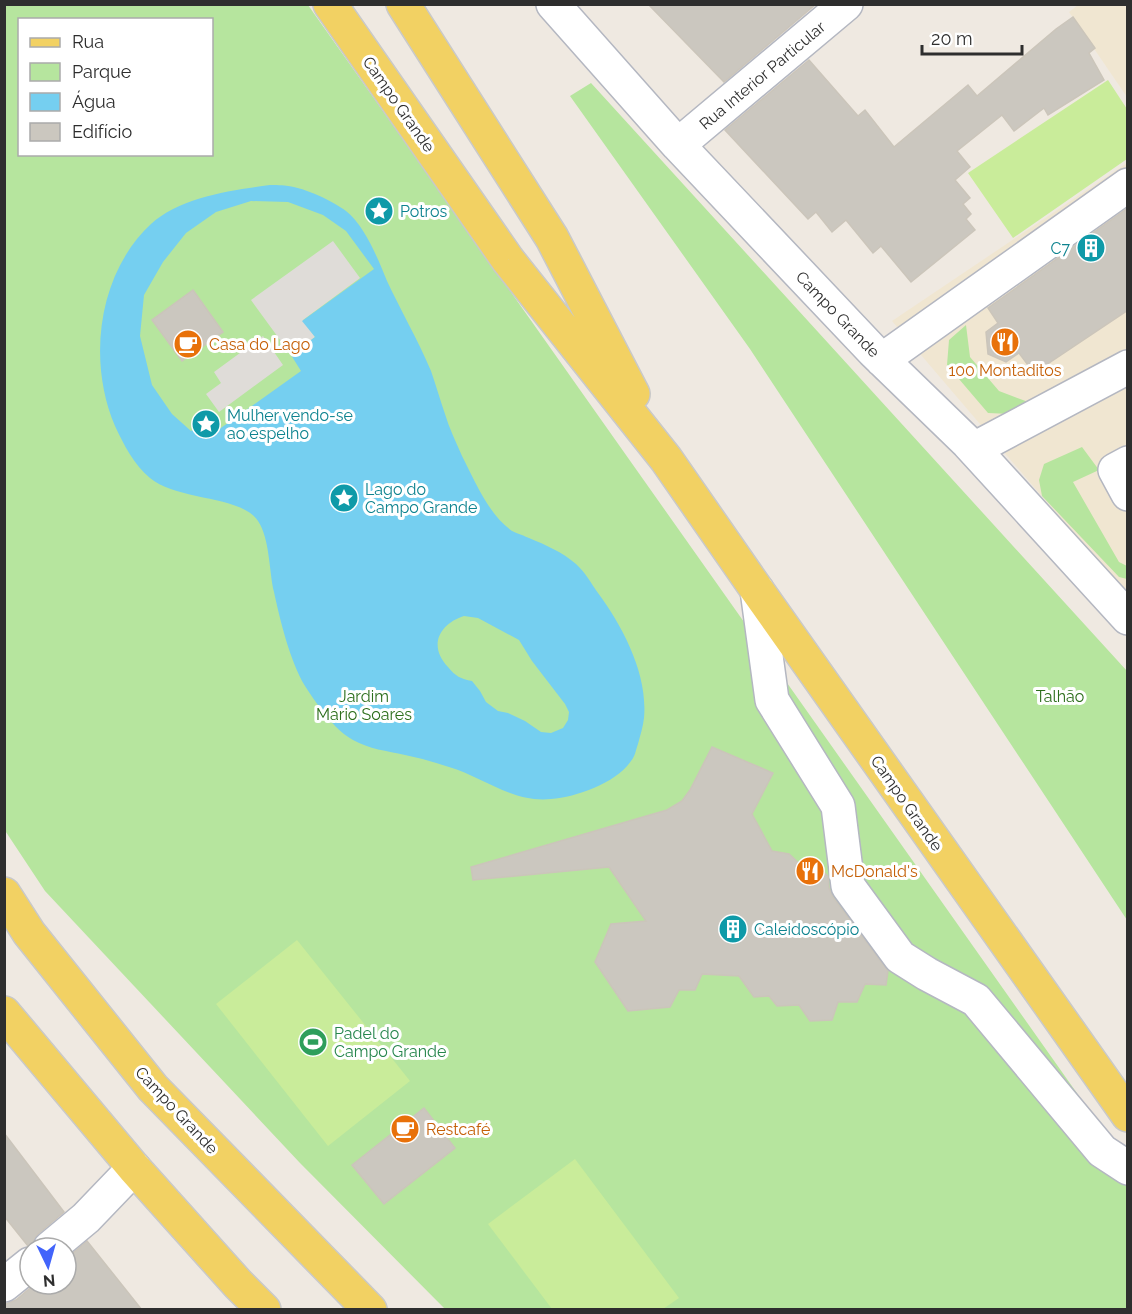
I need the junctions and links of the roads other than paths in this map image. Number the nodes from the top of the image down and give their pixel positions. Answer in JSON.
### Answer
{"nodes":[{"id":1,"x":330,"y":4,"type":"edge"},
{"id":2,"x":403,"y":4,"type":"edge"},
{"id":3,"x":553,"y":4,"type":"edge"},
{"id":4,"x":846,"y":4,"type":"edge"},
{"id":5,"x":678,"y":145,"type":"junction"},
{"id":6,"x":1128,"y":185,"type":"edge"},
{"id":7,"x":882,"y":360,"type":"junction"},
{"id":8,"x":1128,"y":368,"type":"edge"},
{"id":9,"x":974,"y":449,"type":"junction"},
{"id":10,"x":666,"y":459,"type":"junction"},
{"id":11,"x":1128,"y":463,"type":"edge"},
{"id":12,"x":1128,"y":494,"type":"edge"},
{"id":13,"x":757,"y":590,"type":"junction"},
{"id":14,"x":1128,"y":618,"type":"edge"},
{"id":15,"x":4,"y":894,"type":"edge"},
{"id":16,"x":4,"y":907,"type":"edge"},
{"id":17,"x":28,"y":933,"type":"junction"},
{"id":18,"x":4,"y":1013,"type":"edge"},
{"id":19,"x":1128,"y":1115,"type":"edge"},
{"id":20,"x":134,"y":1168,"type":"junction"},
{"id":21,"x":1128,"y":1168,"type":"edge"},
{"id":22,"x":64,"y":1236,"type":"edge"},
{"id":23,"x":18,"y":1274,"type":"edge"},
{"id":24,"x":4,"y":1285,"type":"edge"},
{"id":25,"x":264,"y":1310,"type":"edge"},
{"id":26,"x":370,"y":1310,"type":"edge"}],
"edges":[{"from":1,"to":10,"type":"main road","name":"Campo Grande"},
{"from":2,"to":10,"type":"main road","name":"Campo Grande"},
{"from":3,"to":5,"type":"street","name":"Campo Grande"},
{"from":4,"to":5,"type":"street","name":"Rua Interior Particular"},
{"from":5,"to":7,"type":"street","name":"Campo Grande"},
{"from":6,"to":7,"type":"street"},
{"from":7,"to":9,"type":"street","name":"Campo Grande"},
{"from":8,"to":9,"type":"street"},
{"from":9,"to":14,"type":"street","name":"Campo Grande"},
{"from":10,"to":13,"type":"main road","name":"Campo Grande"},
{"from":11,"to":12,"type":"street"},
{"from":13,"to":19,"type":"main road","name":"Campo Grande"},
{"from":13,"to":21,"type":"street"},
{"from":15,"to":17,"type":"main road","name":"Campo Grande"},
{"from":16,"to":17,"type":"main road"},
{"from":17,"to":26,"type":"main road","name":"Campo Grande"},
{"from":18,"to":20,"type":"main road"},
{"from":20,"to":22,"type":"street"},
{"from":20,"to":25,"type":"main road"},
{"from":23,"to":24,"type":"street"}]}
